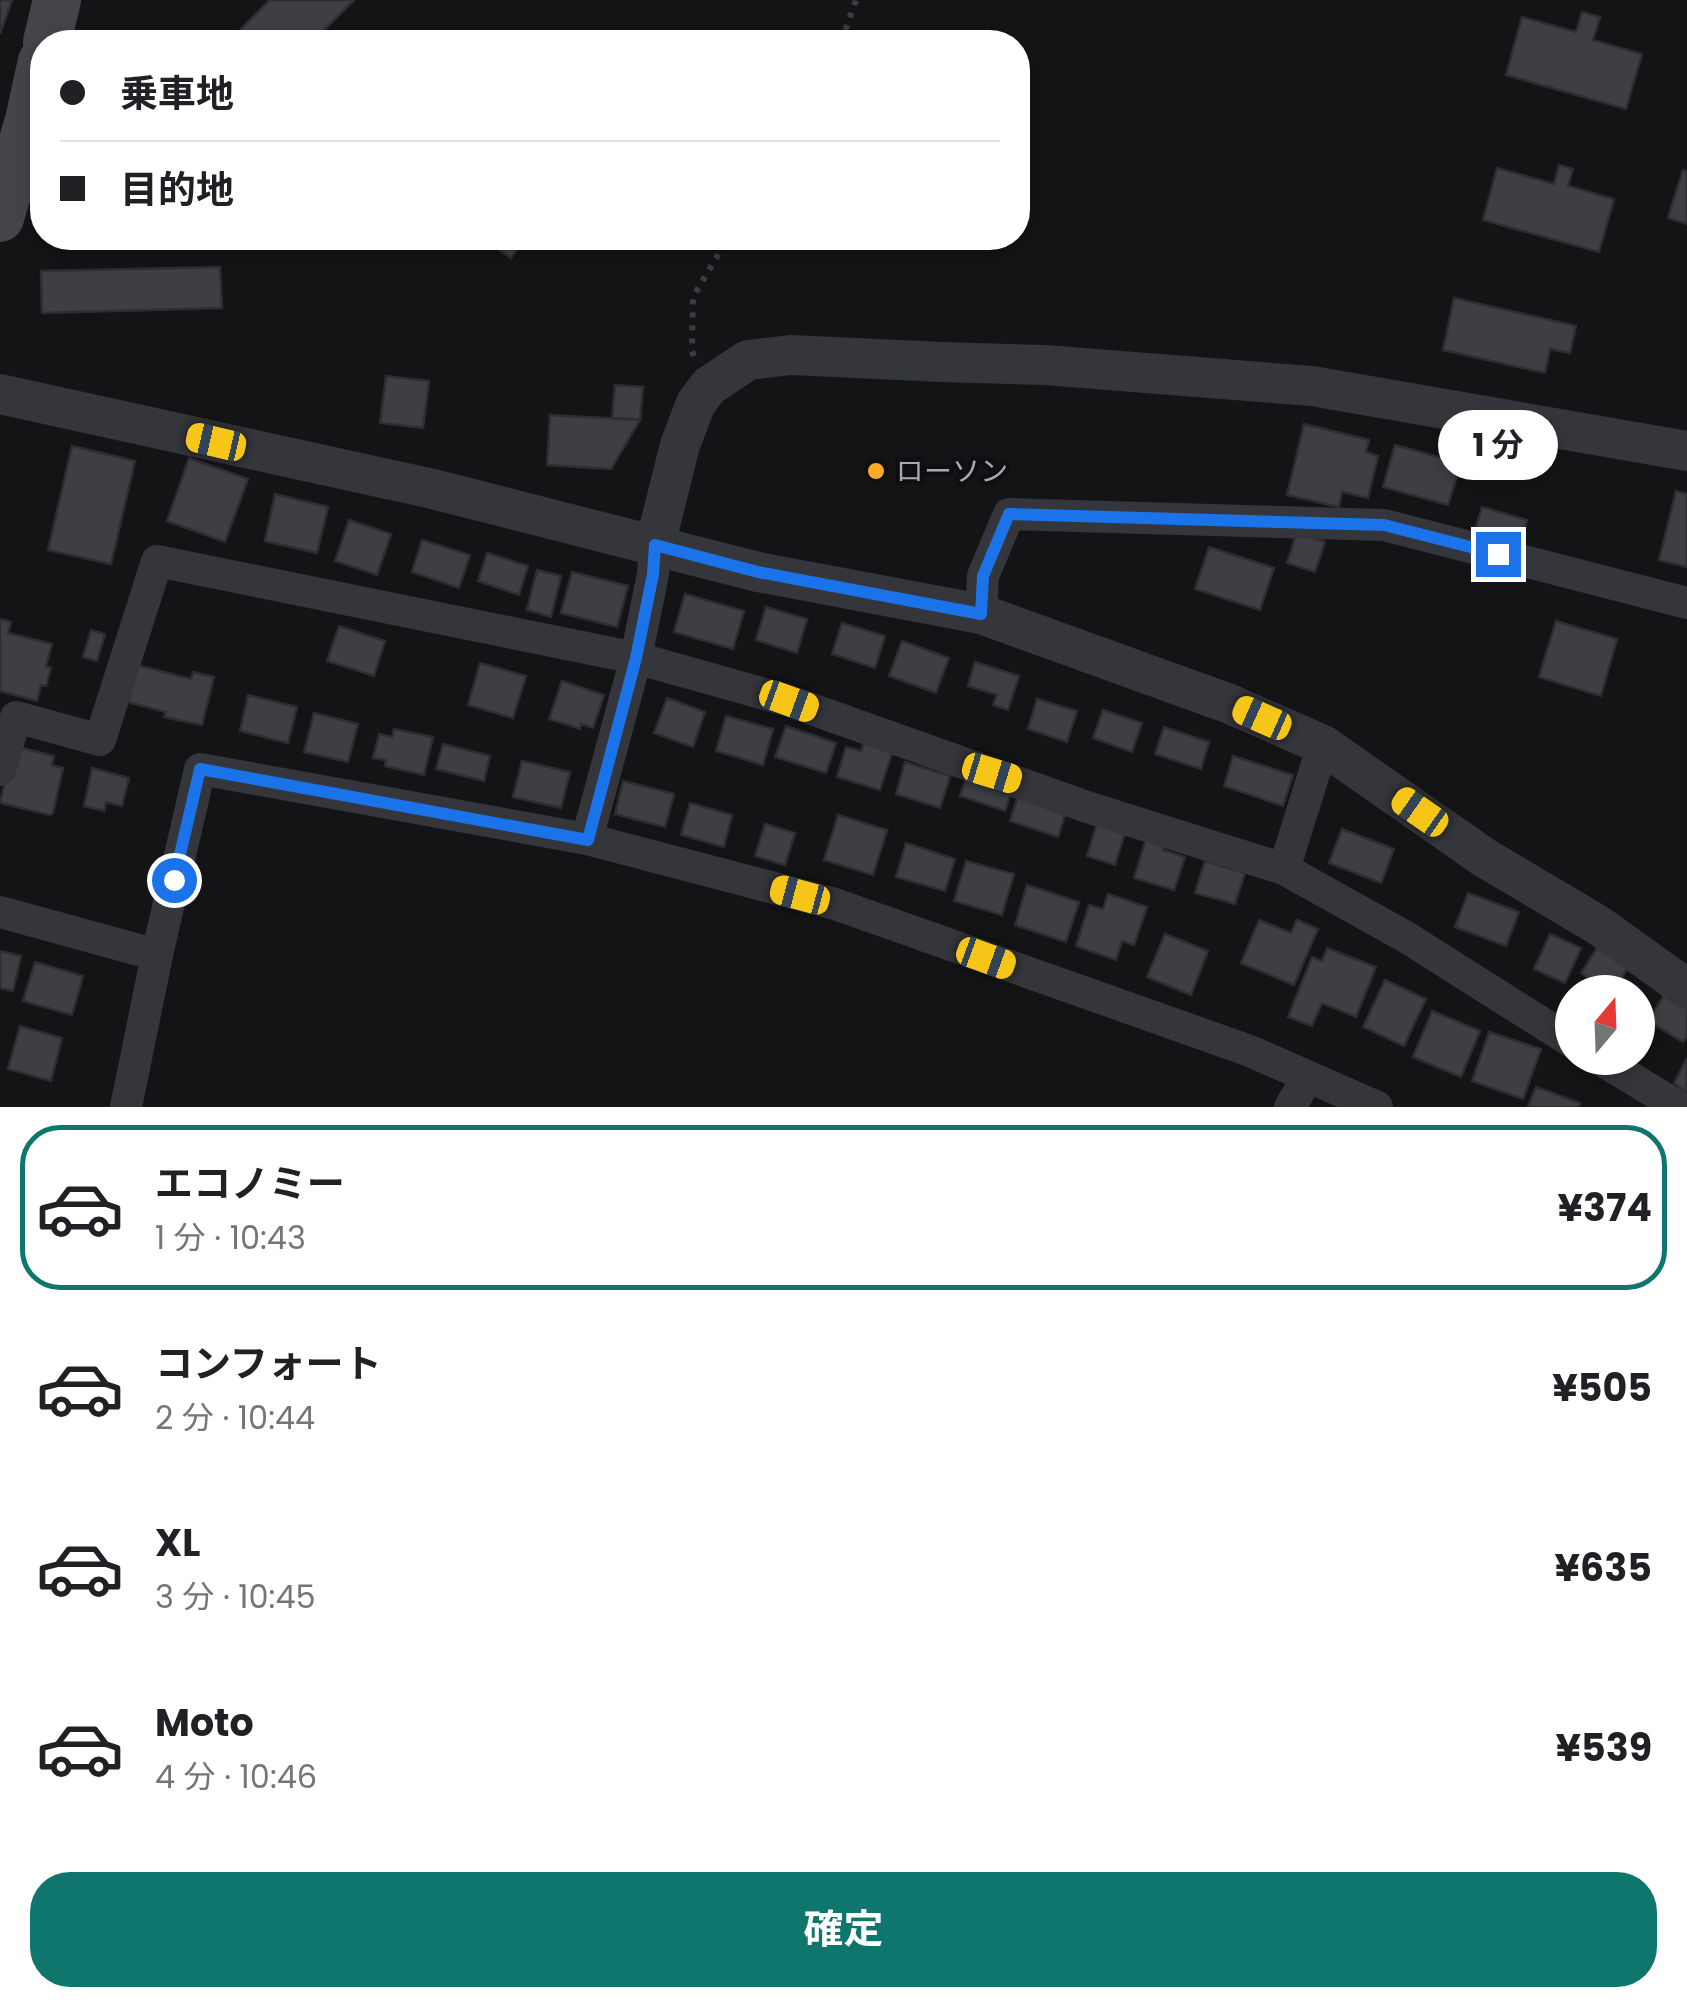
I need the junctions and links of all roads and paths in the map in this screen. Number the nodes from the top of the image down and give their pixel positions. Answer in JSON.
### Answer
{"nodes":[{"id":1,"x":57,"y":0,"type":"edge"},
{"id":2,"x":856,"y":0,"type":"edge"},
{"id":3,"x":50,"y":30,"type":"edge"},
{"id":4,"x":845,"y":30,"type":"edge"},
{"id":5,"x":30,"y":84,"type":"edge"},
{"id":6,"x":14,"y":114,"type":"edge"},
{"id":7,"x":0,"y":218,"type":"edge"},
{"id":8,"x":721,"y":250,"type":"edge"},
{"id":9,"x":709,"y":386,"type":"junction"},
{"id":10,"x":0,"y":394,"type":"edge"},
{"id":11,"x":1687,"y":451,"type":"edge"},
{"id":12,"x":655,"y":545,"type":"junction"},
{"id":13,"x":1687,"y":603,"type":"edge"},
{"id":14,"x":981,"y":614,"type":"junction"},
{"id":15,"x":636,"y":658,"type":"junction"},
{"id":16,"x":1324,"y":745,"type":"junction"},
{"id":17,"x":0,"y":770,"type":"edge"},
{"id":18,"x":588,"y":840,"type":"junction"},
{"id":19,"x":1284,"y":869,"type":"junction"},
{"id":20,"x":0,"y":912,"type":"edge"},
{"id":21,"x":157,"y":955,"type":"junction"},
{"id":22,"x":1687,"y":989,"type":"edge"},
{"id":23,"x":1555,"y":1031,"type":"edge"},
{"id":24,"x":1626,"y":1075,"type":"edge"},
{"id":25,"x":1308,"y":1077,"type":"junction"},
{"id":26,"x":126,"y":1107,"type":"edge"},
{"id":27,"x":1290,"y":1107,"type":"edge"},
{"id":28,"x":1377,"y":1107,"type":"edge"},
{"id":29,"x":1679,"y":1107,"type":"edge"}],
"edges":[{"from":1,"to":3,"type":"main road"},
{"from":2,"to":4,"type":"path"},
{"from":5,"to":6,"type":"main road"},
{"from":6,"to":7,"type":"main road"},
{"from":8,"to":9,"type":"path"},
{"from":9,"to":11,"type":"street"},
{"from":9,"to":12,"type":"street"},
{"from":10,"to":12,"type":"street"},
{"from":12,"to":14,"type":"street"},
{"from":12,"to":15,"type":"street"},
{"from":13,"to":14,"type":"street"},
{"from":14,"to":16,"type":"street"},
{"from":15,"to":17,"type":"street"},
{"from":15,"to":18,"type":"street"},
{"from":15,"to":19,"type":"street"},
{"from":16,"to":19,"type":"street"},
{"from":16,"to":22,"type":"street"},
{"from":18,"to":21,"type":"street"},
{"from":18,"to":25,"type":"street"},
{"from":19,"to":23,"type":"street"},
{"from":20,"to":21,"type":"street"},
{"from":21,"to":26,"type":"street"},
{"from":24,"to":29,"type":"street"},
{"from":25,"to":27,"type":"street"},
{"from":25,"to":28,"type":"street"}]}
